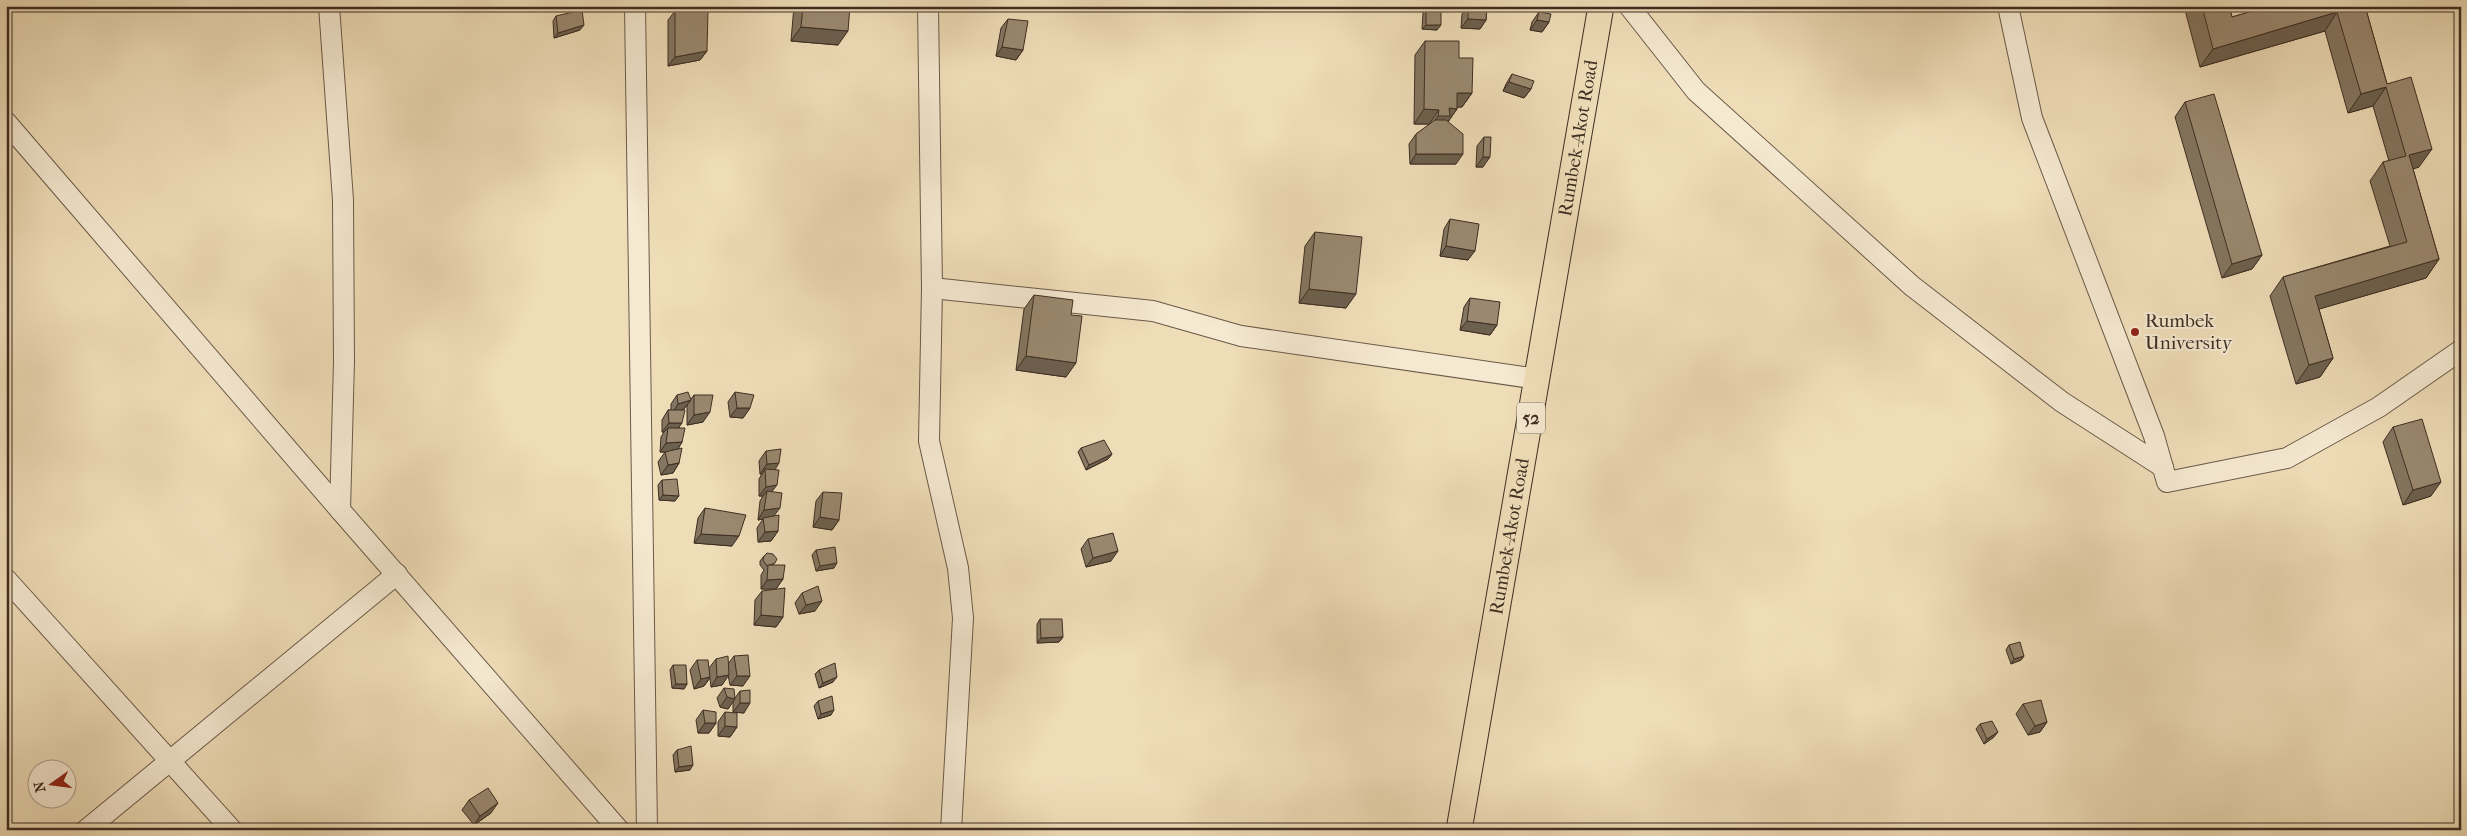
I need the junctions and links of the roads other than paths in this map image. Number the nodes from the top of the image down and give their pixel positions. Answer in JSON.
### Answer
{"nodes":[{"id":1,"x":329,"y":6,"type":"edge"},
{"id":2,"x":635,"y":6,"type":"edge"},
{"id":3,"x":928,"y":6,"type":"edge"},
{"id":4,"x":1601,"y":6,"type":"edge"},
{"id":5,"x":1629,"y":6,"type":"edge"},
{"id":6,"x":2008,"y":6,"type":"edge"},
{"id":7,"x":6,"y":122,"type":"edge"},
{"id":8,"x":932,"y":288,"type":"junction"},
{"id":9,"x":2461,"y":350,"type":"edge"},
{"id":10,"x":1538,"y":379,"type":"junction"},
{"id":11,"x":2163,"y":467,"type":"junction"},
{"id":12,"x":340,"y":510,"type":"junction"},
{"id":13,"x":397,"y":574,"type":"junction"},
{"id":14,"x":6,"y":579,"type":"edge"},
{"id":15,"x":169,"y":759,"type":"junction"},
{"id":16,"x":86,"y":830,"type":"edge"},
{"id":17,"x":232,"y":830,"type":"edge"},
{"id":18,"x":619,"y":830,"type":"edge"},
{"id":19,"x":647,"y":830,"type":"edge"},
{"id":20,"x":951,"y":830,"type":"edge"},
{"id":21,"x":1459,"y":830,"type":"edge"}],
"edges":[{"from":1,"to":12,"type":"street"},
{"from":2,"to":19,"type":"street"},
{"from":3,"to":8,"type":"street"},
{"from":4,"to":10,"type":"main road","name":"Rumbek-Akot Road","number":"52"},
{"from":5,"to":11,"type":"street"},
{"from":6,"to":11,"type":"street"},
{"from":7,"to":12,"type":"street"},
{"from":8,"to":10,"type":"street"},
{"from":8,"to":20,"type":"street"},
{"from":9,"to":11,"type":"street"},
{"from":10,"to":21,"type":"main road","name":"Rumbek-Akot Road","number":"52"},
{"from":12,"to":13,"type":"street"},
{"from":13,"to":15,"type":"street"},
{"from":13,"to":18,"type":"street"},
{"from":14,"to":15,"type":"street"},
{"from":15,"to":16,"type":"street"},
{"from":15,"to":17,"type":"street"}]}
